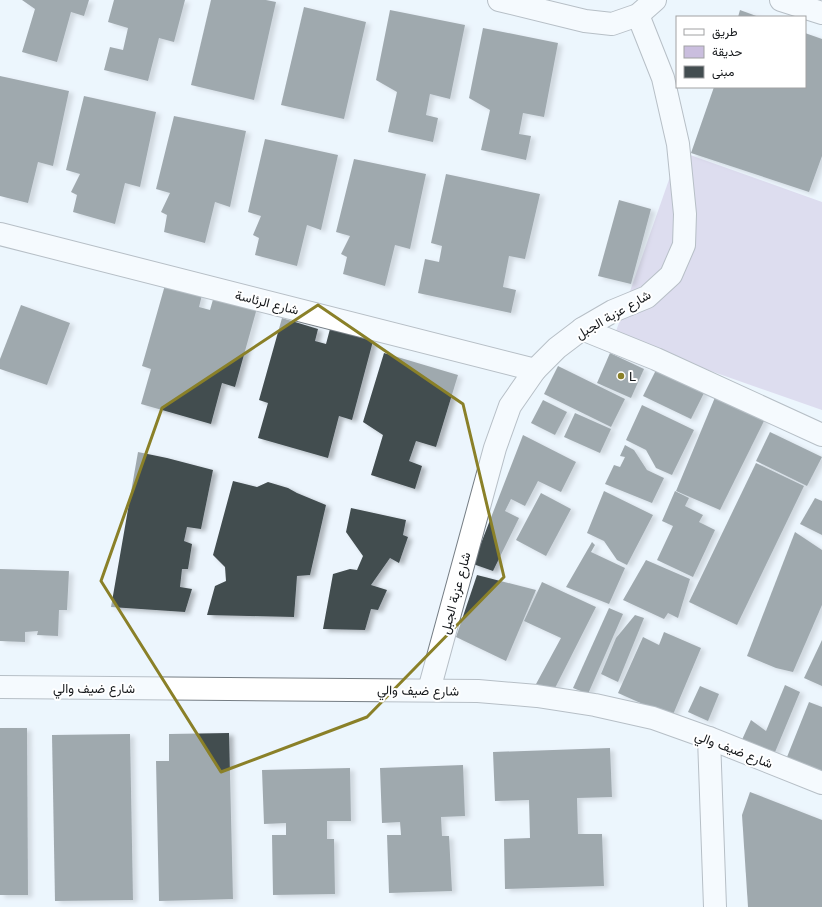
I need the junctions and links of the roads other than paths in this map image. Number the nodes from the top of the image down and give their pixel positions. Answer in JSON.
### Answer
{"nodes":[{"id":1,"x":499,"y":0,"type":"edge"},
{"id":2,"x":655,"y":0,"type":"edge"},
{"id":3,"x":781,"y":0,"type":"edge"},
{"id":4,"x":822,"y":13,"type":"edge"},
{"id":5,"x":638,"y":15,"type":"junction"},
{"id":6,"x":0,"y":234,"type":"edge"},
{"id":7,"x":582,"y":329,"type":"junction"},
{"id":8,"x":535,"y":370,"type":"junction"},
{"id":9,"x":822,"y":435,"type":"edge"},
{"id":10,"x":0,"y":687,"type":"edge"},
{"id":11,"x":429,"y":690,"type":"junction"},
{"id":12,"x":709,"y":738,"type":"junction"},
{"id":13,"x":822,"y":783,"type":"edge"},
{"id":14,"x":715,"y":907,"type":"edge"}],
"edges":[{"from":1,"to":5,"type":"street"},
{"from":2,"to":5,"type":"street"},
{"from":3,"to":4,"type":"street"},
{"from":5,"to":7,"type":"street","name":"شارع عزبة الجبل"},
{"from":6,"to":8,"type":"street","name":"شارع الرئاسة"},
{"from":7,"to":8,"type":"street","name":"شارع عزبة الجبل"},
{"from":7,"to":9,"type":"street"},
{"from":8,"to":11,"type":"street","name":"شارع عزبة الجبل"},
{"from":10,"to":11,"type":"street","name":"شارع ضيف والي"},
{"from":11,"to":12,"type":"street","name":"شارع ضيف والي"},
{"from":12,"to":13,"type":"street","name":"شارع ضيف والي"},
{"from":12,"to":14,"type":"street"}]}
